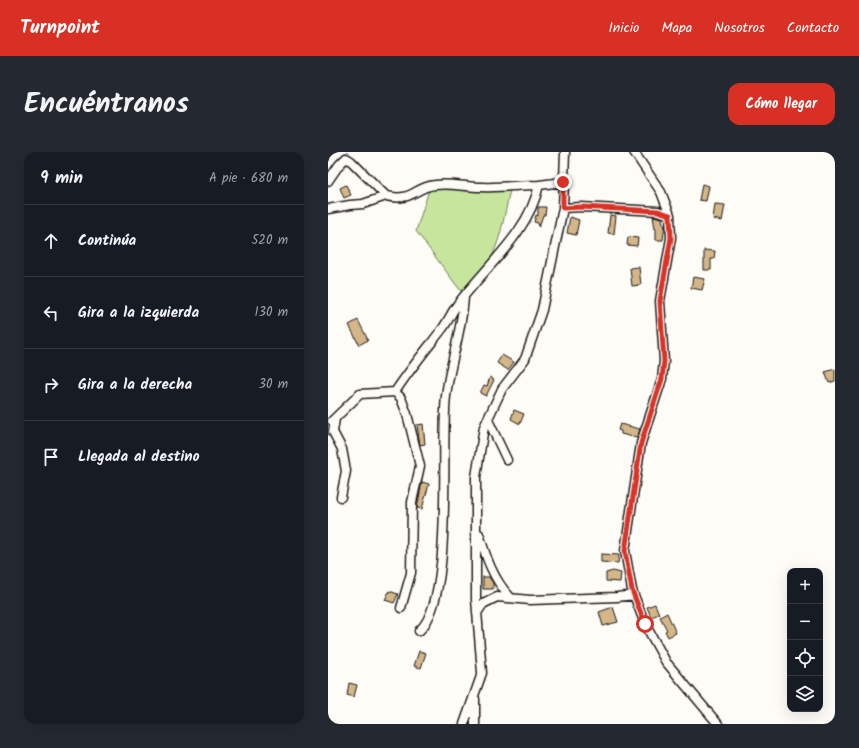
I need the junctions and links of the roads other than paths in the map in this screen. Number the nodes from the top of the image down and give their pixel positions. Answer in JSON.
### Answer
{"nodes":[{"id":1,"x":564,"y":152,"type":"edge"},
{"id":2,"x":634,"y":152,"type":"edge"},
{"id":3,"x":328,"y":180,"type":"edge"},
{"id":4,"x":563,"y":182,"type":"junction"},
{"id":5,"x":539,"y":185,"type":"junction"},
{"id":6,"x":386,"y":196,"type":"junction"},
{"id":7,"x":563,"y":208,"type":"junction"},
{"id":8,"x":328,"y":209,"type":"edge"},
{"id":9,"x":670,"y":215,"type":"junction"},
{"id":10,"x":464,"y":297,"type":"junction"},
{"id":11,"x":395,"y":392,"type":"junction"},
{"id":12,"x":335,"y":419,"type":"junction"},
{"id":13,"x":488,"y":420,"type":"junction"},
{"id":14,"x":328,"y":425,"type":"edge"},
{"id":15,"x":507,"y":460,"type":"dead end"},
{"id":16,"x":341,"y":496,"type":"dead end"},
{"id":17,"x":476,"y":527,"type":"junction"},
{"id":18,"x":634,"y":594,"type":"junction"},
{"id":19,"x":510,"y":597,"type":"junction"},
{"id":20,"x":401,"y":608,"type":"dead end"},
{"id":21,"x":477,"y":613,"type":"junction"},
{"id":22,"x":418,"y":631,"type":"dead end"},
{"id":23,"x":476,"y":690,"type":"junction"},
{"id":24,"x":464,"y":724,"type":"edge"},
{"id":25,"x":475,"y":724,"type":"edge"},
{"id":26,"x":718,"y":724,"type":"edge"}],
"edges":[{"from":1,"to":4,"type":"street"},
{"from":2,"to":9,"type":"street"},
{"from":3,"to":6,"type":"street"},
{"from":4,"to":5,"type":"street"},
{"from":4,"to":7,"type":"street"},
{"from":5,"to":6,"type":"street"},
{"from":5,"to":10,"type":"street"},
{"from":6,"to":8,"type":"street"},
{"from":7,"to":9,"type":"street"},
{"from":7,"to":13,"type":"street"},
{"from":9,"to":18,"type":"street"},
{"from":10,"to":11,"type":"street"},
{"from":10,"to":22,"type":"street"},
{"from":11,"to":12,"type":"street"},
{"from":11,"to":20,"type":"street"},
{"from":12,"to":14,"type":"street"},
{"from":12,"to":16,"type":"street"},
{"from":13,"to":15,"type":"street"},
{"from":13,"to":17,"type":"street"},
{"from":17,"to":19,"type":"street"},
{"from":17,"to":21,"type":"street"},
{"from":18,"to":19,"type":"street"},
{"from":18,"to":26,"type":"street"},
{"from":19,"to":21,"type":"street"},
{"from":21,"to":23,"type":"street"},
{"from":23,"to":24,"type":"street"},
{"from":23,"to":25,"type":"street"}]}
